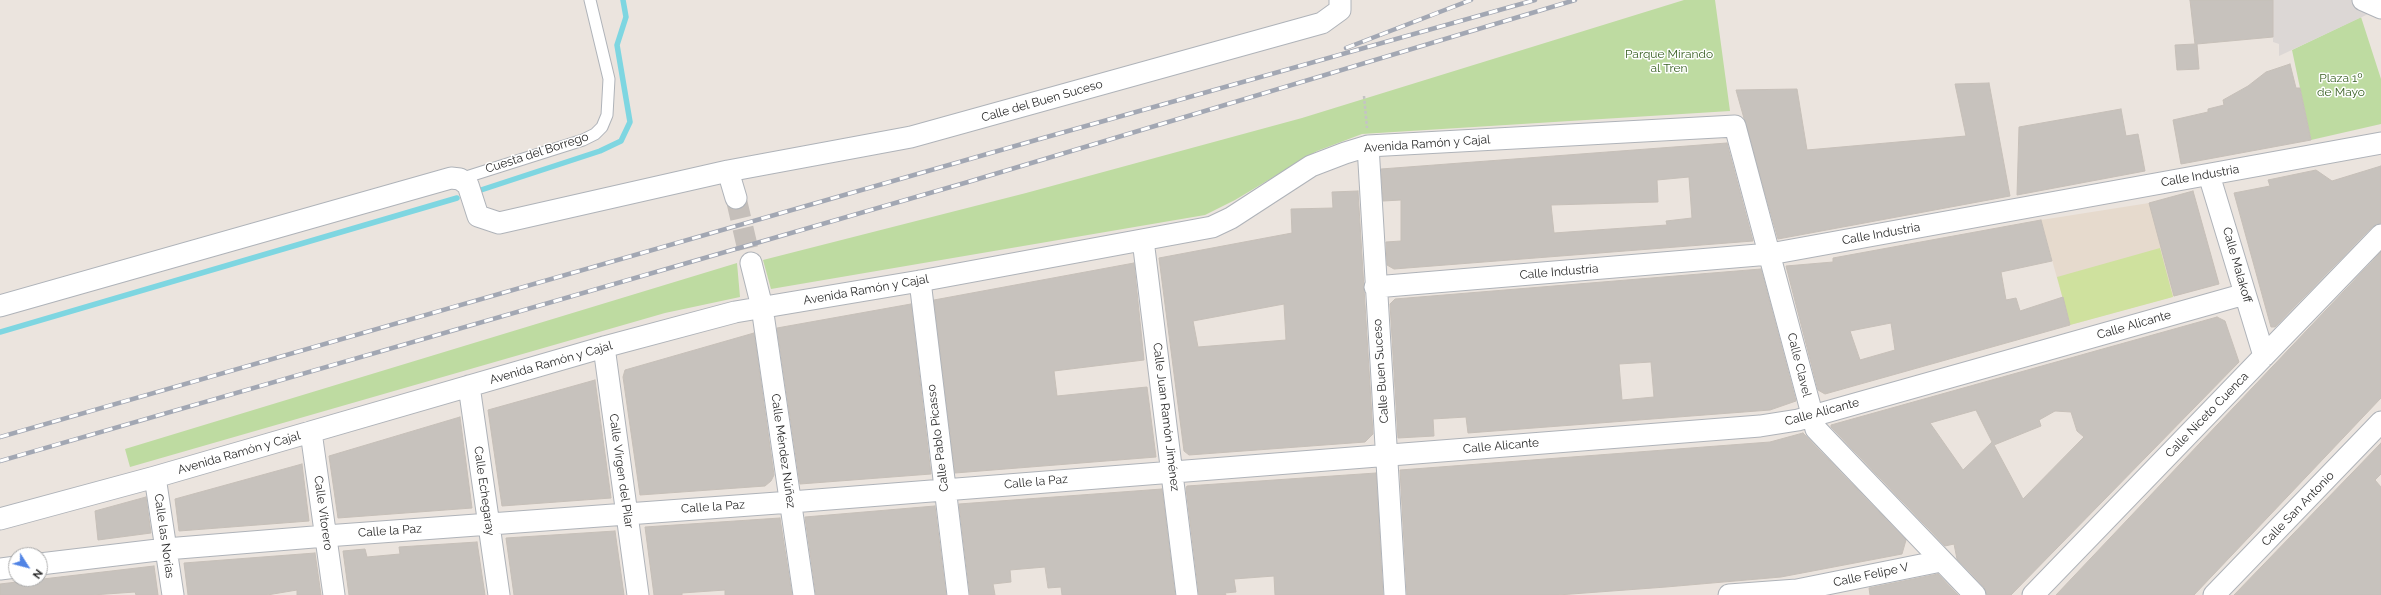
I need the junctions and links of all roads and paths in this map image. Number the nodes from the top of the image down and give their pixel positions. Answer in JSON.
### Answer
{"nodes":[{"id":1,"x":590,"y":0,"type":"edge"},
{"id":2,"x":1340,"y":0,"type":"edge"},
{"id":3,"x":2364,"y":0,"type":"edge"},
{"id":4,"x":2381,"y":8,"type":"edge"},
{"id":5,"x":1364,"y":96,"type":"dead end"},
{"id":6,"x":1735,"y":126,"type":"joint"},
{"id":7,"x":2381,"y":143,"type":"edge"},
{"id":8,"x":1368,"y":146,"type":"junction"},
{"id":9,"x":728,"y":171,"type":"junction"},
{"id":10,"x":2209,"y":174,"type":"junction"},
{"id":11,"x":460,"y":179,"type":"junction"},
{"id":12,"x":736,"y":198,"type":"tunnel mouth"},
{"id":13,"x":2381,"y":235,"type":"edge"},
{"id":14,"x":1143,"y":240,"type":"junction"},
{"id":15,"x":1770,"y":254,"type":"junction"},
{"id":16,"x":751,"y":263,"type":"tunnel mouth"},
{"id":17,"x":920,"y":281,"type":"junction"},
{"id":18,"x":1375,"y":287,"type":"junction"},
{"id":19,"x":2245,"y":294,"type":"junction"},
{"id":20,"x":0,"y":306,"type":"edge"},
{"id":21,"x":762,"y":308,"type":"junction"},
{"id":22,"x":604,"y":347,"type":"junction"},
{"id":23,"x":2264,"y":356,"type":"junction"},
{"id":24,"x":469,"y":386,"type":"junction"},
{"id":25,"x":1812,"y":415,"type":"junction"},
{"id":26,"x":2381,"y":422,"type":"edge"},
{"id":27,"x":311,"y":432,"type":"junction"},
{"id":28,"x":1386,"y":456,"type":"junction"},
{"id":29,"x":1173,"y":471,"type":"junction"},
{"id":30,"x":156,"y":477,"type":"junction"},
{"id":31,"x":944,"y":489,"type":"junction"},
{"id":32,"x":791,"y":502,"type":"junction"},
{"id":33,"x":627,"y":513,"type":"junction"},
{"id":34,"x":0,"y":519,"type":"edge"},
{"id":35,"x":488,"y":524,"type":"junction"},
{"id":36,"x":326,"y":536,"type":"junction"},
{"id":37,"x":166,"y":549,"type":"junction"},
{"id":38,"x":1941,"y":561,"type":"junction"},
{"id":39,"x":48,"y":563,"type":"edge"},
{"id":40,"x":172,"y":595,"type":"edge"},
{"id":41,"x":334,"y":595,"type":"edge"},
{"id":42,"x":499,"y":595,"type":"edge"},
{"id":43,"x":638,"y":595,"type":"edge"},
{"id":44,"x":804,"y":595,"type":"edge"},
{"id":45,"x":958,"y":595,"type":"edge"},
{"id":46,"x":1187,"y":595,"type":"edge"},
{"id":47,"x":1394,"y":595,"type":"edge"},
{"id":48,"x":1729,"y":595,"type":"edge"},
{"id":49,"x":1975,"y":595,"type":"edge"},
{"id":50,"x":2033,"y":595,"type":"edge"},
{"id":51,"x":2214,"y":595,"type":"edge"}],
"edges":[{"from":1,"to":11,"type":"lane","name":"Cuesta del Borrego"},
{"from":2,"to":9,"type":"street","name":"Calle del Buen Suceso"},
{"from":3,"to":4,"type":"street"},
{"from":5,"to":8,"type":"path"},
{"from":6,"to":8,"type":"street","name":"Avenida Ramón y Cajal"},
{"from":6,"to":15,"type":"street","name":"Calle Clavel"},
{"from":7,"to":10,"type":"street","name":"Calle Industria"},
{"from":8,"to":14,"type":"street","name":"Avenida Ramón y Cajal"},
{"from":8,"to":18,"type":"street","name":"Calle Buen Suceso"},
{"from":9,"to":11,"type":"street"},
{"from":9,"to":12,"type":"street"},
{"from":10,"to":15,"type":"street","name":"Calle Industria"},
{"from":10,"to":19,"type":"street","name":"Calle Malakoff"},
{"from":11,"to":20,"type":"street"},
{"from":13,"to":23,"type":"street","name":"Calle Niceto Cuenca"},
{"from":14,"to":17,"type":"street","name":"Avenida Ramón y Cajal"},
{"from":14,"to":29,"type":"street","name":"Calle Juan Ramón Jiménez"},
{"from":15,"to":18,"type":"street","name":"Calle Industria"},
{"from":15,"to":25,"type":"street","name":"Calle Clavel"},
{"from":16,"to":21,"type":"street","name":"Calle Méndez Núñez"},
{"from":17,"to":21,"type":"street","name":"Avenida Ramón y Cajal"},
{"from":17,"to":31,"type":"street","name":"Calle Pablo Picasso"},
{"from":18,"to":28,"type":"street","name":"Calle Buen Suceso"},
{"from":19,"to":23,"type":"street","name":"Calle Malakoff"},
{"from":19,"to":25,"type":"street","name":"Calle Alicante"},
{"from":21,"to":22,"type":"street","name":"Avenida Ramón y Cajal"},
{"from":21,"to":32,"type":"street","name":"Calle Méndez Núñez"},
{"from":22,"to":24,"type":"street","name":"Avenida Ramón y Cajal"},
{"from":22,"to":33,"type":"street","name":"Calle Virgen del Pilar"},
{"from":23,"to":50,"type":"street","name":"Calle Niceto Cuenca"},
{"from":24,"to":27,"type":"street","name":"Avenida Ramón y Cajal"},
{"from":24,"to":35,"type":"street","name":"Calle Echegaray"},
{"from":25,"to":28,"type":"street","name":"Calle Alicante"},
{"from":25,"to":38,"type":"street","name":"Calle Clavel"},
{"from":26,"to":51,"type":"street","name":"Calle San Antonio"},
{"from":27,"to":30,"type":"street","name":"Avenida Ramón y Cajal"},
{"from":27,"to":36,"type":"street","name":"Calle Vitorero"},
{"from":28,"to":29,"type":"street","name":"Calle la Paz"},
{"from":28,"to":47,"type":"street","name":"Calle Buen Suceso"},
{"from":29,"to":31,"type":"street","name":"Calle la Paz"},
{"from":29,"to":46,"type":"street","name":"Calle Juan Ramón Jiménez"},
{"from":30,"to":34,"type":"street","name":"Avenida Ramón y Cajal"},
{"from":30,"to":37,"type":"street","name":"Calle las Norias"},
{"from":31,"to":32,"type":"street","name":"Calle la Paz"},
{"from":31,"to":45,"type":"street","name":"Calle Pablo Picasso"},
{"from":32,"to":33,"type":"street","name":"Calle la Paz"},
{"from":32,"to":44,"type":"street","name":"Calle Méndez Núñez"},
{"from":33,"to":35,"type":"street","name":"Calle la Paz"},
{"from":33,"to":43,"type":"street","name":"Calle Virgen del Pilar"},
{"from":35,"to":36,"type":"street","name":"Calle la Paz"},
{"from":35,"to":42,"type":"street","name":"Calle Echegaray"},
{"from":36,"to":37,"type":"street","name":"Calle la Paz"},
{"from":36,"to":41,"type":"street","name":"Calle Vitorero"},
{"from":37,"to":39,"type":"street","name":"Calle la Paz"},
{"from":37,"to":40,"type":"street","name":"Calle las Norias"},
{"from":38,"to":48,"type":"street","name":"Calle Felipe V"},
{"from":38,"to":49,"type":"street","name":"Calle Clavel"}]}
